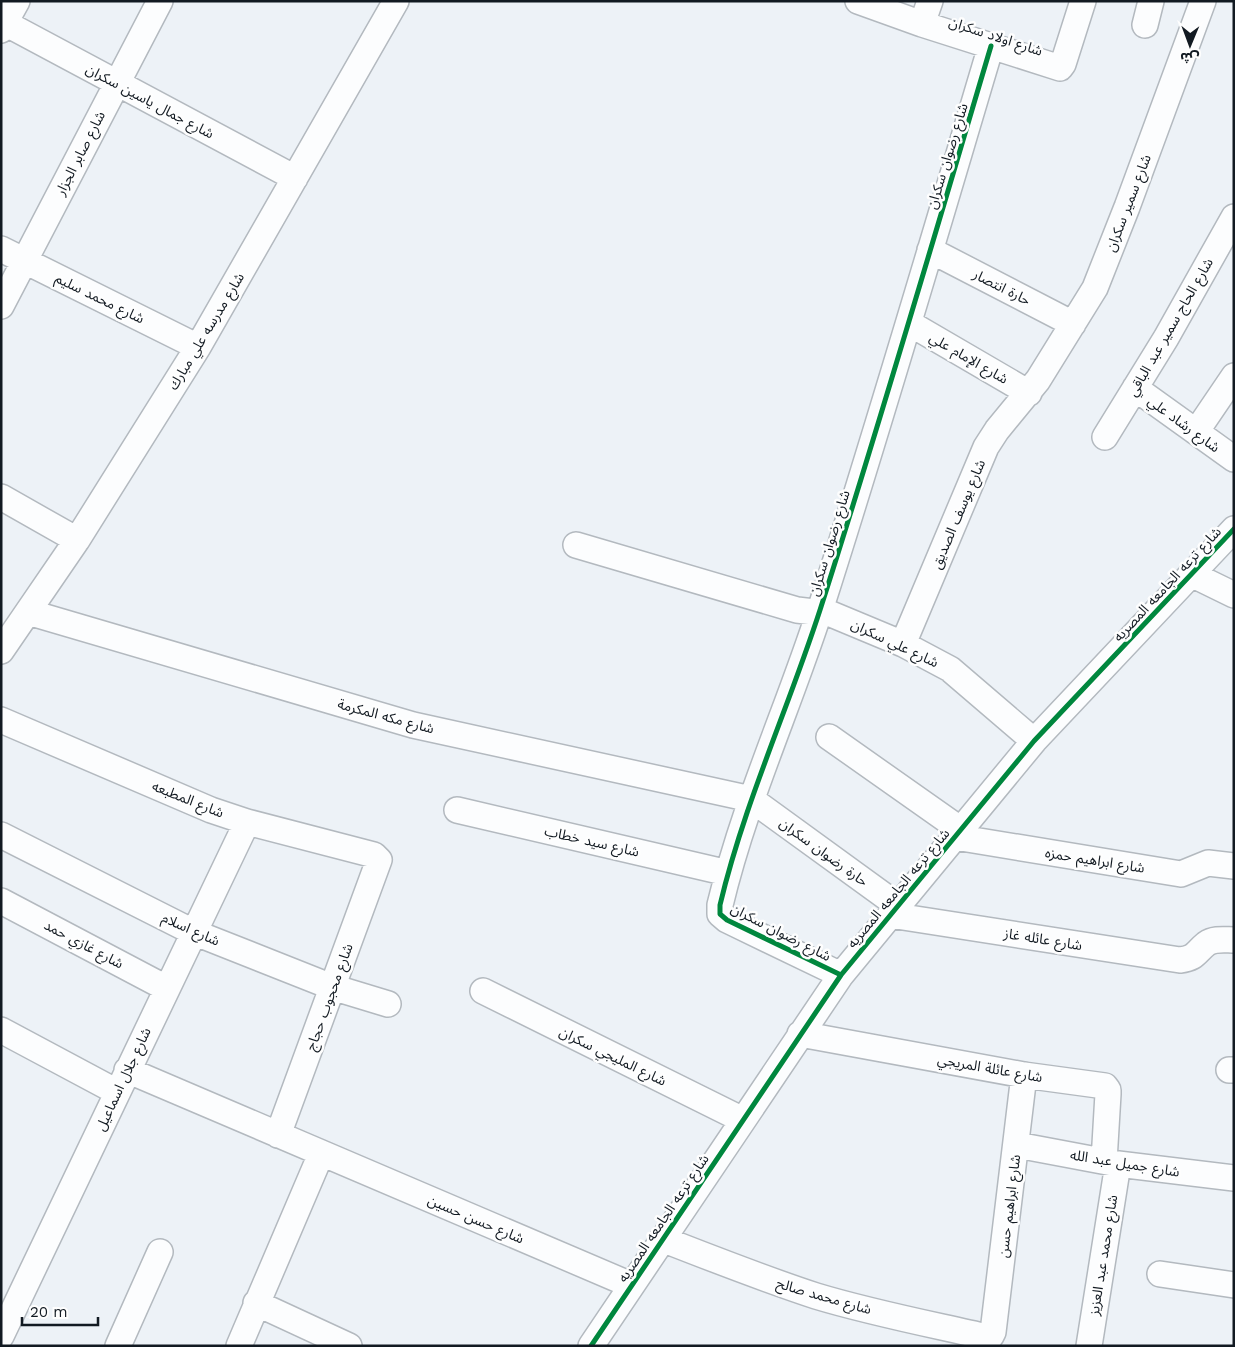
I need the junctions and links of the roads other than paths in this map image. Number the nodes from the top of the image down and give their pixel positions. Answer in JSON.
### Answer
{"nodes":[{"id":1,"x":160,"y":1,"type":"edge"},
{"id":2,"x":1083,"y":1,"type":"edge"},
{"id":3,"x":1203,"y":1,"type":"edge"},
{"id":4,"x":865,"y":2,"type":"edge"},
{"id":5,"x":389,"y":4,"type":"edge"},
{"id":6,"x":926,"y":13,"type":"edge"},
{"id":7,"x":8,"y":18,"type":"edge"},
{"id":8,"x":991,"y":46,"type":"junction"},
{"id":9,"x":116,"y":83,"type":"junction"},
{"id":10,"x":295,"y":178,"type":"junction"},
{"id":11,"x":1234,"y":217,"type":"edge"},
{"id":12,"x":1,"y":249,"type":"edge"},
{"id":13,"x":930,"y":250,"type":"junction"},
{"id":14,"x":25,"y":261,"type":"junction"},
{"id":15,"x":1,"y":306,"type":"edge"},
{"id":16,"x":909,"y":323,"type":"junction"},
{"id":17,"x":1073,"y":324,"type":"junction"},
{"id":18,"x":198,"y":347,"type":"junction"},
{"id":19,"x":1234,"y":376,"type":"edge"},
{"id":20,"x":1135,"y":388,"type":"junction"},
{"id":21,"x":1028,"y":393,"type":"junction"},
{"id":22,"x":1196,"y":432,"type":"junction"},
{"id":23,"x":1105,"y":437,"type":"dead end"},
{"id":24,"x":1234,"y":459,"type":"edge"},
{"id":25,"x":1,"y":497,"type":"edge"},
{"id":26,"x":1234,"y":529,"type":"edge"},
{"id":27,"x":77,"y":540,"type":"junction"},
{"id":28,"x":576,"y":545,"type":"dead end"},
{"id":29,"x":1191,"y":574,"type":"junction"},
{"id":30,"x":1234,"y":595,"type":"edge"},
{"id":31,"x":28,"y":612,"type":"junction"},
{"id":32,"x":819,"y":612,"type":"junction"},
{"id":33,"x":904,"y":644,"type":"junction"},
{"id":34,"x":1,"y":651,"type":"edge"},
{"id":35,"x":1,"y":720,"type":"edge"},
{"id":36,"x":829,"y":737,"type":"dead end"},
{"id":37,"x":1034,"y":741,"type":"junction"},
{"id":38,"x":751,"y":799,"type":"junction"},
{"id":39,"x":457,"y":810,"type":"dead end"},
{"id":40,"x":247,"y":822,"type":"junction"},
{"id":41,"x":958,"y":833,"type":"junction"},
{"id":42,"x":1,"y":835,"type":"edge"},
{"id":43,"x":379,"y":860,"type":"joint"},
{"id":44,"x":1234,"y":866,"type":"edge"},
{"id":45,"x":728,"y":873,"type":"junction"},
{"id":46,"x":1,"y":901,"type":"edge"},
{"id":47,"x":893,"y":910,"type":"junction"},
{"id":48,"x":193,"y":932,"type":"junction"},
{"id":49,"x":1234,"y":940,"type":"edge"},
{"id":50,"x":841,"y":975,"type":"junction"},
{"id":51,"x":332,"y":987,"type":"junction"},
{"id":52,"x":166,"y":988,"type":"junction"},
{"id":53,"x":483,"y":991,"type":"dead end"},
{"id":54,"x":388,"y":1004,"type":"dead end"},
{"id":55,"x":1,"y":1030,"type":"edge"},
{"id":56,"x":800,"y":1034,"type":"junction"},
{"id":57,"x":1024,"y":1075,"type":"junction"},
{"id":58,"x":122,"y":1081,"type":"junction"},
{"id":59,"x":743,"y":1120,"type":"junction"},
{"id":60,"x":278,"y":1134,"type":"junction"},
{"id":61,"x":1017,"y":1145,"type":"junction"},
{"id":62,"x":321,"y":1154,"type":"junction"},
{"id":63,"x":1111,"y":1163,"type":"junction"},
{"id":64,"x":1234,"y":1178,"type":"edge"},
{"id":65,"x":662,"y":1239,"type":"junction"},
{"id":66,"x":160,"y":1252,"type":"dead end"},
{"id":67,"x":1160,"y":1274,"type":"dead end"},
{"id":68,"x":631,"y":1285,"type":"junction"},
{"id":69,"x":1234,"y":1285,"type":"edge"},
{"id":70,"x":256,"y":1303,"type":"junction"},
{"id":71,"x":1,"y":1336,"type":"edge"},
{"id":72,"x":991,"y":1336,"type":"joint"},
{"id":73,"x":118,"y":1346,"type":"edge"},
{"id":74,"x":239,"y":1346,"type":"edge"},
{"id":75,"x":349,"y":1346,"type":"edge"},
{"id":76,"x":591,"y":1346,"type":"edge"},
{"id":77,"x":1089,"y":1346,"type":"edge"}],
"edges":[{"from":1,"to":9,"type":"street","name":"شارع صابر الجزار"},
{"from":2,"to":8,"type":"street","name":"شارع اولاد سكران"},
{"from":3,"to":17,"type":"street","name":"شارع سمير سكران"},
{"from":4,"to":6,"type":"street","name":"شارع اولاد سكران"},
{"from":5,"to":10,"type":"street","name":"شارع مدرسه علي مبارك"},
{"from":6,"to":8,"type":"street","name":"شارع اولاد سكران"},
{"from":7,"to":9,"type":"street","name":"شارع جمال ياسين سكران"},
{"from":8,"to":13,"type":"street","name":"شارع رضوان سكران"},
{"from":9,"to":10,"type":"street","name":"شارع جمال ياسين سكران"},
{"from":9,"to":14,"type":"street","name":"شارع صابر الجزار"},
{"from":10,"to":18,"type":"street","name":"شارع مدرسه علي مبارك"},
{"from":11,"to":20,"type":"street","name":"شارع الحاج سمير عبد الباقي"},
{"from":12,"to":14,"type":"street","name":"شارع محمد سليم"},
{"from":13,"to":16,"type":"street","name":"شارع رضوان سكران"},
{"from":13,"to":17,"type":"street","name":"حارة انتصار"},
{"from":14,"to":15,"type":"street","name":"شارع صابر الجزار"},
{"from":14,"to":18,"type":"street","name":"شارع محمد سليم"},
{"from":16,"to":21,"type":"street","name":"شارع الإمام علي"},
{"from":16,"to":32,"type":"street","name":"شارع رضوان سكران"},
{"from":17,"to":21,"type":"street","name":"شارع سمير سكران"},
{"from":18,"to":27,"type":"street","name":"شارع مدرسه علي مبارك"},
{"from":19,"to":22,"type":"street"},
{"from":20,"to":22,"type":"street","name":"شارع رشاد علي"},
{"from":20,"to":23,"type":"street","name":"شارع الحاج سمير عبد الباقي"},
{"from":21,"to":33,"type":"street","name":"شارع يوسف الصديق"},
{"from":22,"to":24,"type":"street","name":"شارع رشاد علي"},
{"from":25,"to":27,"type":"street"},
{"from":26,"to":29,"type":"street","name":"شارع ترعه الجامعه المصريه"},
{"from":27,"to":31,"type":"street","name":"شارع مدرسه علي مبارك"},
{"from":28,"to":32,"type":"street","name":"شارع علي سكران"},
{"from":29,"to":30,"type":"street"},
{"from":29,"to":37,"type":"street","name":"شارع ترعه الجامعه المصريه"},
{"from":31,"to":34,"type":"street","name":"شارع مدرسه علي مبارك"},
{"from":31,"to":38,"type":"street","name":"شارع مكه المكرمة"},
{"from":32,"to":33,"type":"street","name":"شارع علي سكران"},
{"from":32,"to":38,"type":"street","name":"شارع رضوان سكران"},
{"from":33,"to":37,"type":"street","name":"شارع علي سكران"},
{"from":35,"to":40,"type":"street","name":"شارع المطبعه"},
{"from":36,"to":41,"type":"street"},
{"from":37,"to":41,"type":"street","name":"شارع ترعه الجامعه المصريه"},
{"from":38,"to":45,"type":"street","name":"شارع رضوان سكران"},
{"from":38,"to":47,"type":"street","name":"حارة رضوان سكران"},
{"from":39,"to":45,"type":"street","name":"شارع سيد خطاب"},
{"from":40,"to":43,"type":"street","name":"شارع المطبعه"},
{"from":40,"to":48,"type":"street","name":"شارع جلال اسماعيل"},
{"from":41,"to":44,"type":"street","name":"شارع ابراهيم حمزه"},
{"from":41,"to":47,"type":"street","name":"شارع ترعه الجامعه المصريه"},
{"from":42,"to":48,"type":"street","name":"شارع اسلام"},
{"from":43,"to":51,"type":"street","name":"شارع محجوب حجاج"},
{"from":45,"to":50,"type":"street","name":"شارع رضوان سكران"},
{"from":46,"to":52,"type":"street","name":"شارع غازي حمد"},
{"from":47,"to":49,"type":"street","name":"شارع عائله غاز"},
{"from":47,"to":50,"type":"street","name":"شارع ترعه الجامعه المصريه"},
{"from":48,"to":51,"type":"street","name":"شارع اسلام"},
{"from":48,"to":52,"type":"street","name":"شارع جلال اسماعيل"},
{"from":50,"to":56,"type":"street","name":"شارع ترعه الجامعه المصريه"},
{"from":51,"to":54,"type":"street","name":"شارع اسلام"},
{"from":51,"to":60,"type":"street","name":"شارع محجوب حجاج"},
{"from":52,"to":58,"type":"street","name":"شارع جلال اسماعيل"},
{"from":53,"to":59,"type":"street","name":"شارع المليجي سكران"},
{"from":55,"to":58,"type":"street","name":"شارع حسن حسين"},
{"from":56,"to":57,"type":"street","name":"شارع عائلة المريجي"},
{"from":56,"to":59,"type":"street","name":"شارع ترعه الجامعه المصريه"},
{"from":57,"to":61,"type":"street","name":"شارع ابراهيم حسن"},
{"from":57,"to":63,"type":"street","name":"شارع عائلة المريجي"},
{"from":58,"to":60,"type":"street","name":"شارع حسن حسين"},
{"from":58,"to":71,"type":"street","name":"شارع جلال اسماعيل"},
{"from":59,"to":65,"type":"street","name":"شارع ترعه الجامعه المصريه"},
{"from":60,"to":62,"type":"street","name":"شارع حسن حسين"},
{"from":61,"to":63,"type":"street","name":"شارع جميل عبد الله"},
{"from":61,"to":72,"type":"street","name":"شارع ابراهيم حسن"},
{"from":62,"to":68,"type":"street","name":"شارع حسن حسين"},
{"from":62,"to":70,"type":"street"},
{"from":63,"to":64,"type":"street","name":"شارع جميل عبد الله"},
{"from":63,"to":77,"type":"street","name":"شارع محمد عبد العزيز"},
{"from":65,"to":68,"type":"street","name":"شارع ترعه الجامعه المصريه"},
{"from":65,"to":72,"type":"street","name":"شارع محمد صالح"},
{"from":66,"to":73,"type":"street"},
{"from":67,"to":69,"type":"street"},
{"from":68,"to":76,"type":"street","name":"شارع ترعه الجامعه المصريه"},
{"from":70,"to":74,"type":"street"},
{"from":70,"to":75,"type":"street"}]}
